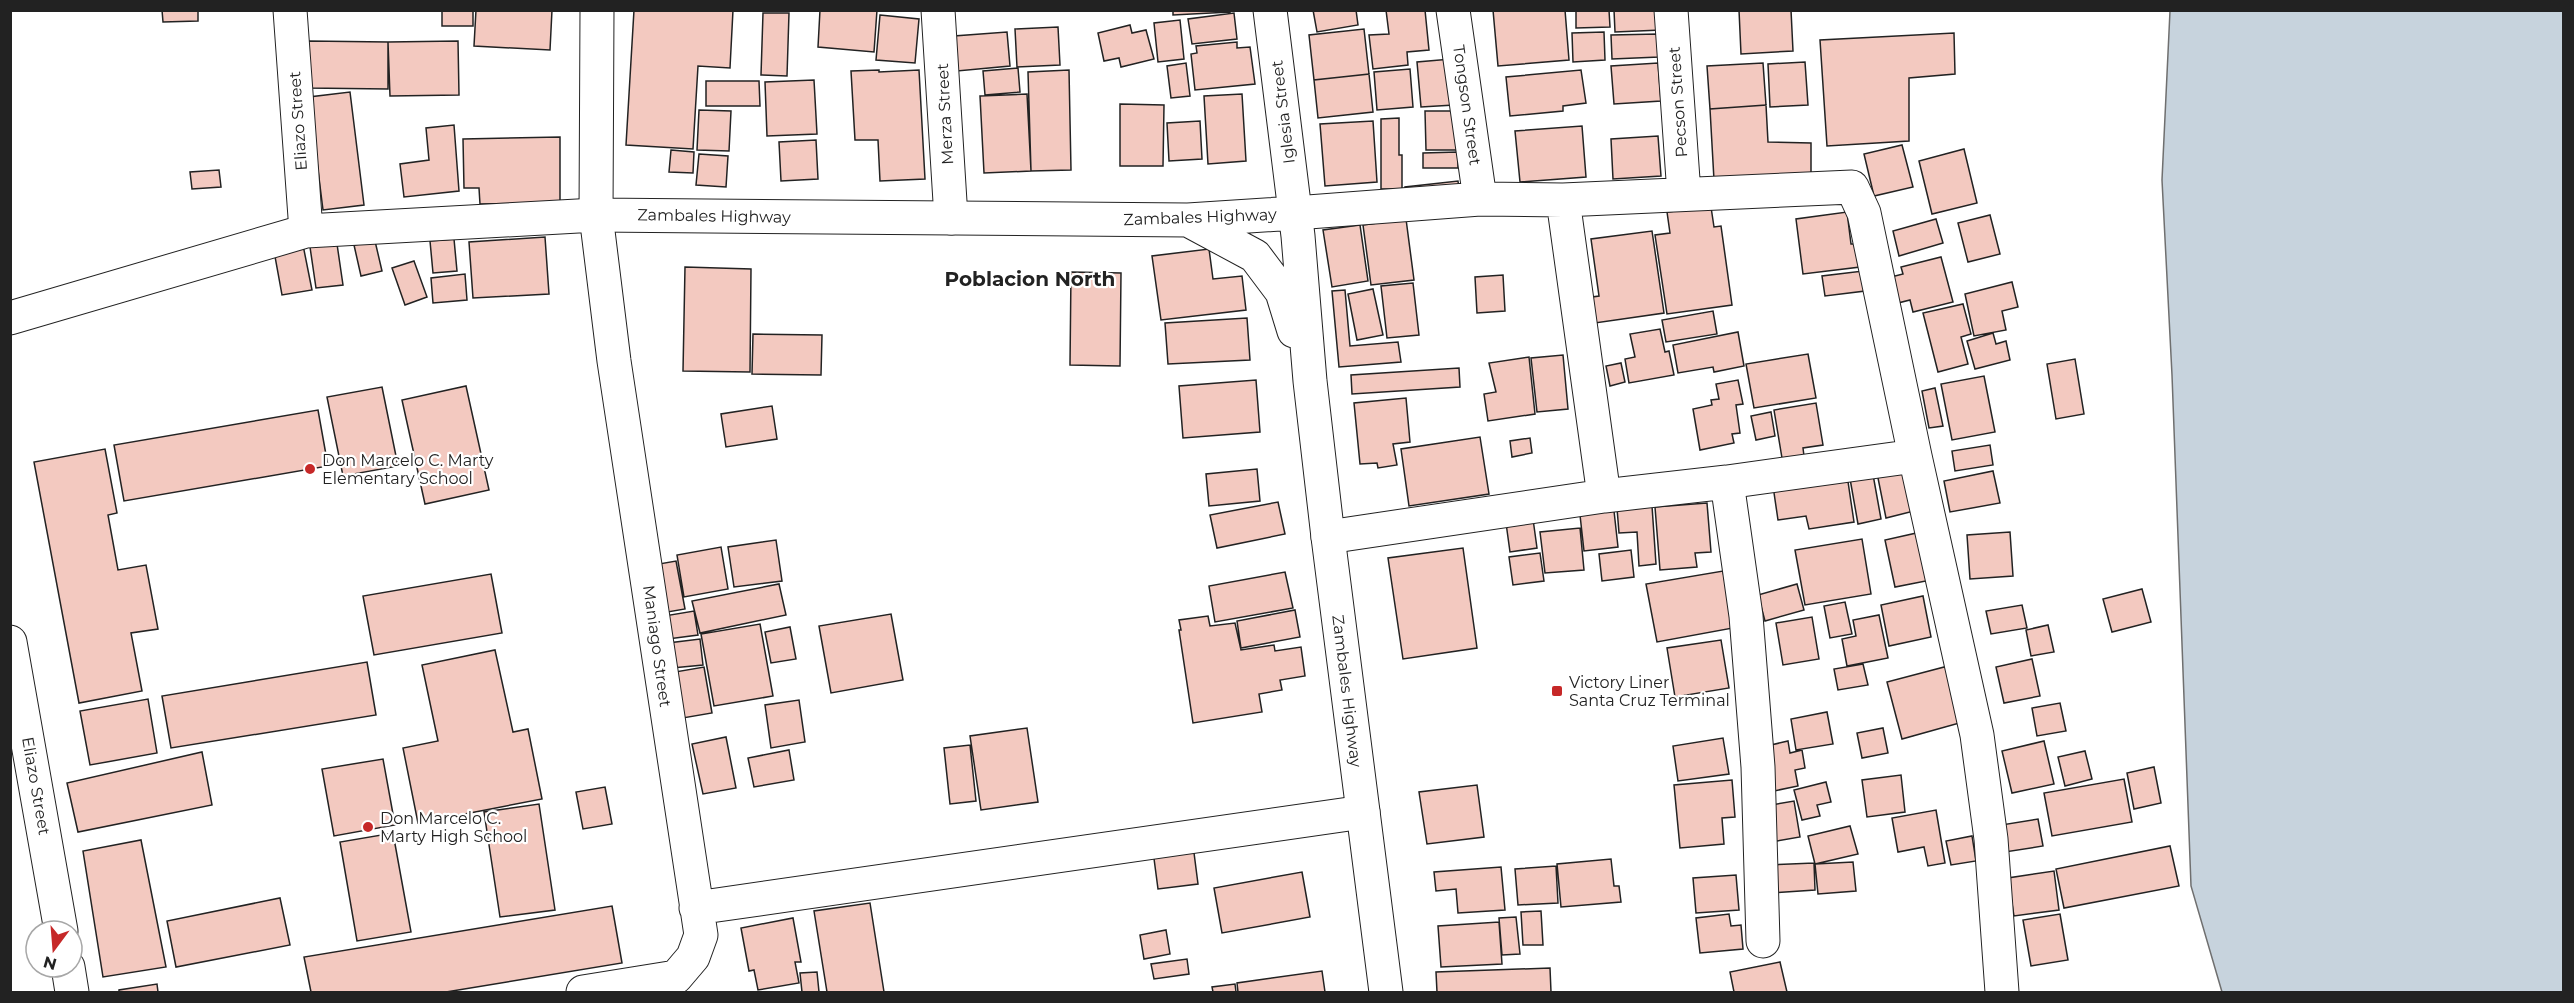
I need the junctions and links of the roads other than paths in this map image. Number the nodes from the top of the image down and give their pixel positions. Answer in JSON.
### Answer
{"nodes":[{"id":1,"x":290,"y":10,"type":"edge"},
{"id":2,"x":597,"y":10,"type":"edge"},
{"id":3,"x":938,"y":10,"type":"edge"},
{"id":4,"x":1270,"y":10,"type":"edge"},
{"id":5,"x":1453,"y":10,"type":"edge"},
{"id":6,"x":1671,"y":10,"type":"edge"},
{"id":7,"x":1684,"y":194,"type":"junction"},
{"id":8,"x":1480,"y":199,"type":"junction"},
{"id":9,"x":1563,"y":200,"type":"junction"},
{"id":10,"x":1295,"y":213,"type":"junction"},
{"id":11,"x":597,"y":215,"type":"junction"},
{"id":12,"x":951,"y":218,"type":"junction"},
{"id":13,"x":1188,"y":220,"type":"junction"},
{"id":14,"x":306,"y":231,"type":"junction"},
{"id":15,"x":10,"y":318,"type":"edge"},
{"id":16,"x":1310,"y":381,"type":"junction"},
{"id":17,"x":1915,"y":456,"type":"junction"},
{"id":18,"x":1727,"y":482,"type":"junction"},
{"id":19,"x":1604,"y":496,"type":"junction"},
{"id":20,"x":1328,"y":537,"type":"junction"},
{"id":21,"x":10,"y":642,"type":"edge"},
{"id":22,"x":1363,"y":812,"type":"junction"},
{"id":23,"x":696,"y":908,"type":"junction"},
{"id":24,"x":60,"y":919,"type":"edge"},
{"id":25,"x":1763,"y":941,"type":"dead end"},
{"id":26,"x":583,"y":993,"type":"edge"},
{"id":27,"x":1386,"y":993,"type":"edge"},
{"id":28,"x":2002,"y":993,"type":"edge"}],
"edges":[{"from":1,"to":14,"type":"street","name":"Eliazo Street"},
{"from":2,"to":11,"type":"street"},
{"from":3,"to":12,"type":"street","name":"Merza Street"},
{"from":4,"to":10,"type":"street","name":"Iglesia Street"},
{"from":5,"to":8,"type":"street","name":"Tongson Street"},
{"from":6,"to":7,"type":"street","name":"Pecson Street"},
{"from":7,"to":9,"type":"street"},
{"from":7,"to":17,"type":"street"},
{"from":8,"to":9,"type":"street"},
{"from":8,"to":10,"type":"street"},
{"from":9,"to":19,"type":"street"},
{"from":10,"to":13,"type":"street","name":"Zambales Highway"},
{"from":10,"to":16,"type":"street","name":"Zambales Highway"},
{"from":11,"to":12,"type":"street","name":"Zambales Highway"},
{"from":11,"to":14,"type":"street","name":"Zambales Highway"},
{"from":11,"to":23,"type":"street","name":"Maniago Street"},
{"from":12,"to":13,"type":"street","name":"Zambales Highway"},
{"from":13,"to":16,"type":"street"},
{"from":14,"to":15,"type":"street","name":"Zambales Highway"},
{"from":16,"to":20,"type":"street","name":"Zambales Highway"},
{"from":17,"to":18,"type":"street"},
{"from":17,"to":28,"type":"street"},
{"from":18,"to":19,"type":"street"},
{"from":18,"to":25,"type":"street"},
{"from":19,"to":20,"type":"street"},
{"from":20,"to":22,"type":"street","name":"Zambales Highway"},
{"from":21,"to":24,"type":"street","name":"Eliazo Street"},
{"from":22,"to":23,"type":"street"},
{"from":22,"to":27,"type":"street","name":"Zambales Highway"},
{"from":23,"to":26,"type":"street","name":"Maniago Street"}]}
